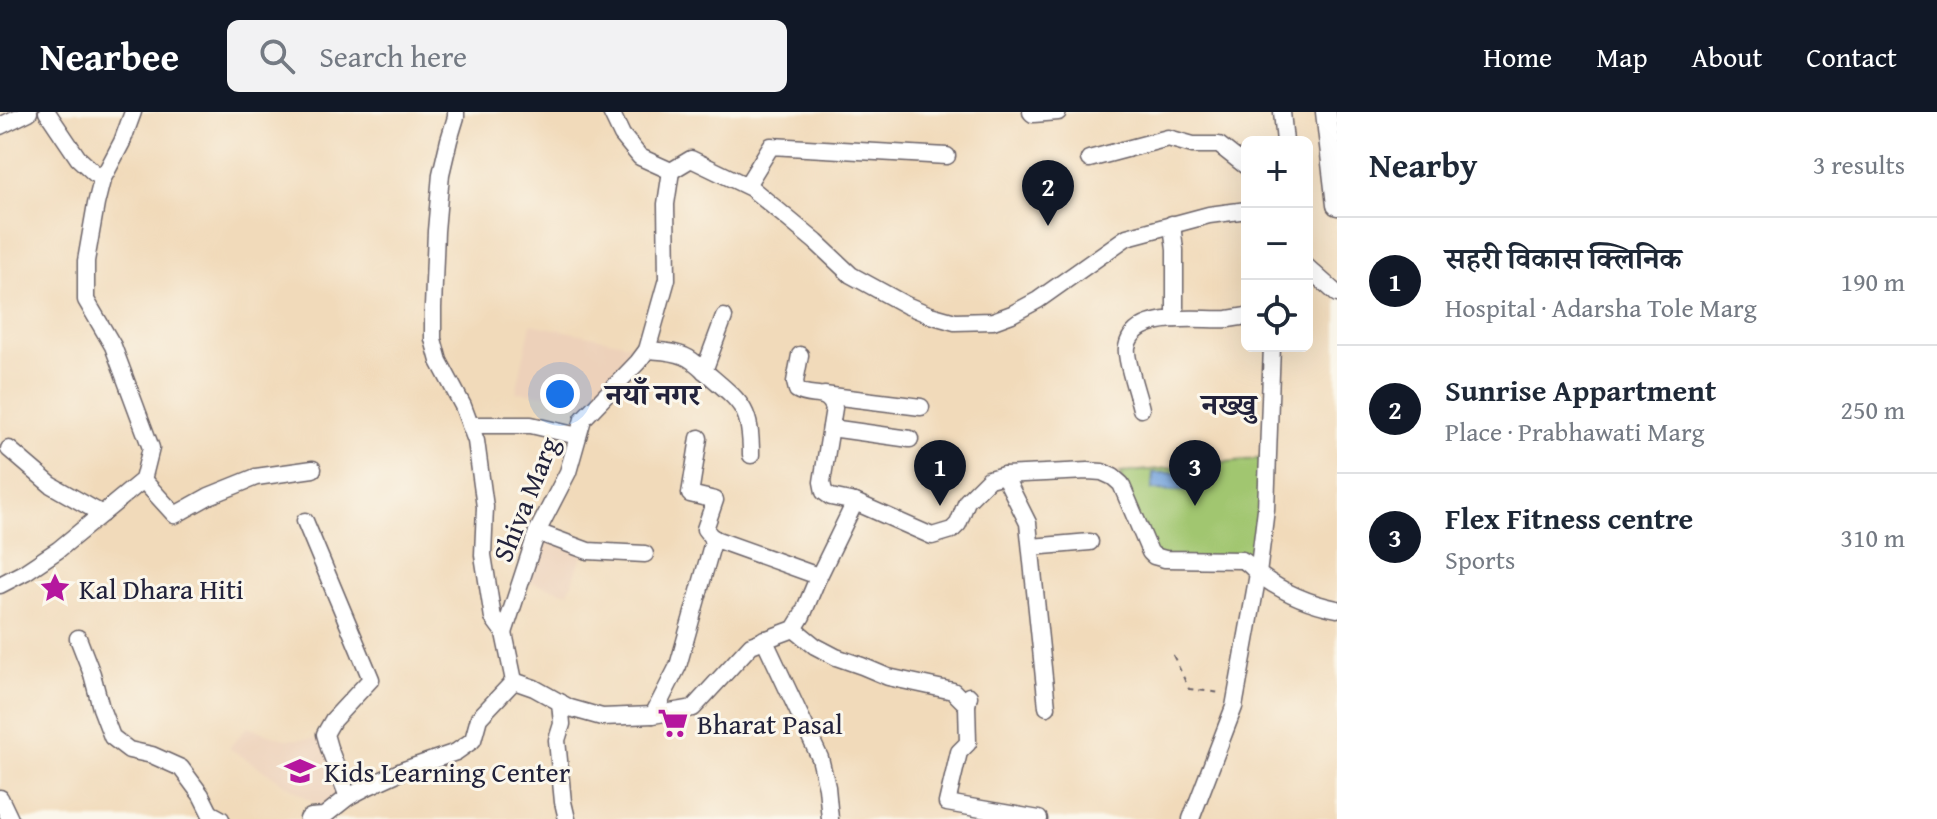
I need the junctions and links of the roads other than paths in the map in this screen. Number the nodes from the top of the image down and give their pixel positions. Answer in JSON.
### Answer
{"nodes":[{"id":1,"x":29,"y":112,"type":"edge"},
{"id":2,"x":47,"y":112,"type":"edge"},
{"id":3,"x":133,"y":112,"type":"edge"},
{"id":4,"x":456,"y":112,"type":"edge"},
{"id":5,"x":611,"y":112,"type":"edge"},
{"id":6,"x":1031,"y":112,"type":"edge"},
{"id":7,"x":1058,"y":112,"type":"edge"},
{"id":8,"x":1282,"y":112,"type":"edge"},
{"id":9,"x":1326,"y":112,"type":"edge"},
{"id":10,"x":0,"y":126,"type":"edge"},
{"id":11,"x":1284,"y":136,"type":"edge"},
{"id":12,"x":947,"y":156,"type":"dead end"},
{"id":13,"x":1089,"y":159,"type":"dead end"},
{"id":14,"x":1241,"y":162,"type":"edge"},
{"id":15,"x":671,"y":171,"type":"junction"},
{"id":16,"x":102,"y":180,"type":"junction"},
{"id":17,"x":747,"y":185,"type":"junction"},
{"id":18,"x":1337,"y":205,"type":"edge"},
{"id":19,"x":1241,"y":211,"type":"edge"},
{"id":20,"x":1172,"y":224,"type":"junction"},
{"id":21,"x":1313,"y":272,"type":"edge"},
{"id":22,"x":1337,"y":294,"type":"edge"},
{"id":23,"x":724,"y":317,"type":"dead end"},
{"id":24,"x":1241,"y":317,"type":"edge"},
{"id":25,"x":1175,"y":319,"type":"junction"},
{"id":26,"x":647,"y":350,"type":"junction"},
{"id":27,"x":1272,"y":352,"type":"edge"},
{"id":28,"x":800,"y":355,"type":"dead end"},
{"id":29,"x":704,"y":371,"type":"junction"},
{"id":30,"x":824,"y":395,"type":"junction"},
{"id":31,"x":921,"y":407,"type":"dead end"},
{"id":32,"x":1141,"y":409,"type":"dead end"},
{"id":33,"x":470,"y":425,"type":"junction"},
{"id":34,"x":831,"y":428,"type":"junction"},
{"id":35,"x":578,"y":436,"type":"junction"},
{"id":36,"x":699,"y":438,"type":"dead end"},
{"id":37,"x":910,"y":439,"type":"dead end"},
{"id":38,"x":9,"y":449,"type":"dead end"},
{"id":39,"x":751,"y":455,"type":"dead end"},
{"id":40,"x":313,"y":469,"type":"dead end"},
{"id":41,"x":1004,"y":475,"type":"junction"},
{"id":42,"x":143,"y":480,"type":"junction"},
{"id":43,"x":855,"y":502,"type":"junction"},
{"id":44,"x":102,"y":514,"type":"junction"},
{"id":45,"x":305,"y":521,"type":"dead end"},
{"id":46,"x":537,"y":532,"type":"junction"},
{"id":47,"x":714,"y":538,"type":"junction"},
{"id":48,"x":1090,"y":542,"type":"dead end"},
{"id":49,"x":1031,"y":547,"type":"junction"},
{"id":50,"x":645,"y":554,"type":"dead end"},
{"id":51,"x":1258,"y":574,"type":"junction"},
{"id":52,"x":818,"y":576,"type":"junction"},
{"id":53,"x":0,"y":585,"type":"edge"},
{"id":54,"x":1337,"y":609,"type":"edge"},
{"id":55,"x":794,"y":629,"type":"junction"},
{"id":56,"x":504,"y":633,"type":"junction"},
{"id":57,"x":78,"y":638,"type":"dead end"},
{"id":58,"x":764,"y":639,"type":"junction"},
{"id":59,"x":514,"y":681,"type":"junction"},
{"id":60,"x":560,"y":702,"type":"junction"},
{"id":61,"x":1047,"y":707,"type":"dead end"},
{"id":62,"x":653,"y":715,"type":"junction"},
{"id":63,"x":348,"y":797,"type":"junction"},
{"id":64,"x":0,"y":798,"type":"edge"},
{"id":65,"x":10,"y":819,"type":"edge"},
{"id":66,"x":221,"y":819,"type":"edge"},
{"id":67,"x":308,"y":819,"type":"edge"},
{"id":68,"x":567,"y":819,"type":"edge"},
{"id":69,"x":830,"y":819,"type":"edge"},
{"id":70,"x":1039,"y":819,"type":"edge"},
{"id":71,"x":1191,"y":819,"type":"edge"}],
"edges":[{"from":1,"to":10,"type":"street"},
{"from":2,"to":16,"type":"street"},
{"from":3,"to":16,"type":"street"},
{"from":4,"to":33,"type":"street"},
{"from":5,"to":15,"type":"street"},
{"from":6,"to":7,"type":"street"},
{"from":8,"to":11,"type":"street"},
{"from":9,"to":18,"type":"main road"},
{"from":12,"to":17,"type":"street"},
{"from":13,"to":14,"type":"street"},
{"from":15,"to":17,"type":"street"},
{"from":15,"to":26,"type":"street","name":"Shiva Marg"},
{"from":16,"to":42,"type":"street"},
{"from":17,"to":20,"type":"street"},
{"from":19,"to":20,"type":"street"},
{"from":20,"to":25,"type":"street"},
{"from":21,"to":22,"type":"street"},
{"from":23,"to":29,"type":"street"},
{"from":24,"to":25,"type":"street"},
{"from":25,"to":32,"type":"street"},
{"from":26,"to":29,"type":"street"},
{"from":26,"to":35,"type":"street","name":"Shiva Marg"},
{"from":27,"to":51,"type":"street"},
{"from":28,"to":30,"type":"street"},
{"from":29,"to":39,"type":"street"},
{"from":30,"to":31,"type":"street"},
{"from":30,"to":34,"type":"street"},
{"from":33,"to":35,"type":"street"},
{"from":33,"to":56,"type":"street"},
{"from":34,"to":37,"type":"street"},
{"from":34,"to":43,"type":"street"},
{"from":35,"to":46,"type":"street","name":"Shiva Marg"},
{"from":36,"to":47,"type":"street"},
{"from":38,"to":44,"type":"street"},
{"from":40,"to":42,"type":"street"},
{"from":41,"to":43,"type":"street"},
{"from":41,"to":49,"type":"street"},
{"from":41,"to":51,"type":"street"},
{"from":42,"to":44,"type":"street"},
{"from":43,"to":52,"type":"street"},
{"from":44,"to":53,"type":"street"},
{"from":45,"to":63,"type":"street"},
{"from":46,"to":50,"type":"street"},
{"from":46,"to":56,"type":"street","name":"Shiva Marg"},
{"from":47,"to":52,"type":"street"},
{"from":47,"to":62,"type":"street"},
{"from":48,"to":49,"type":"street"},
{"from":49,"to":61,"type":"street"},
{"from":51,"to":54,"type":"street"},
{"from":51,"to":71,"type":"street"},
{"from":52,"to":55,"type":"street"},
{"from":55,"to":58,"type":"street"},
{"from":55,"to":70,"type":"street"},
{"from":56,"to":59,"type":"street"},
{"from":57,"to":66,"type":"street"},
{"from":58,"to":62,"type":"street"},
{"from":58,"to":69,"type":"street"},
{"from":59,"to":60,"type":"street"},
{"from":59,"to":63,"type":"street"},
{"from":60,"to":62,"type":"street"},
{"from":60,"to":68,"type":"street"},
{"from":63,"to":67,"type":"street"},
{"from":64,"to":65,"type":"street"}]}
